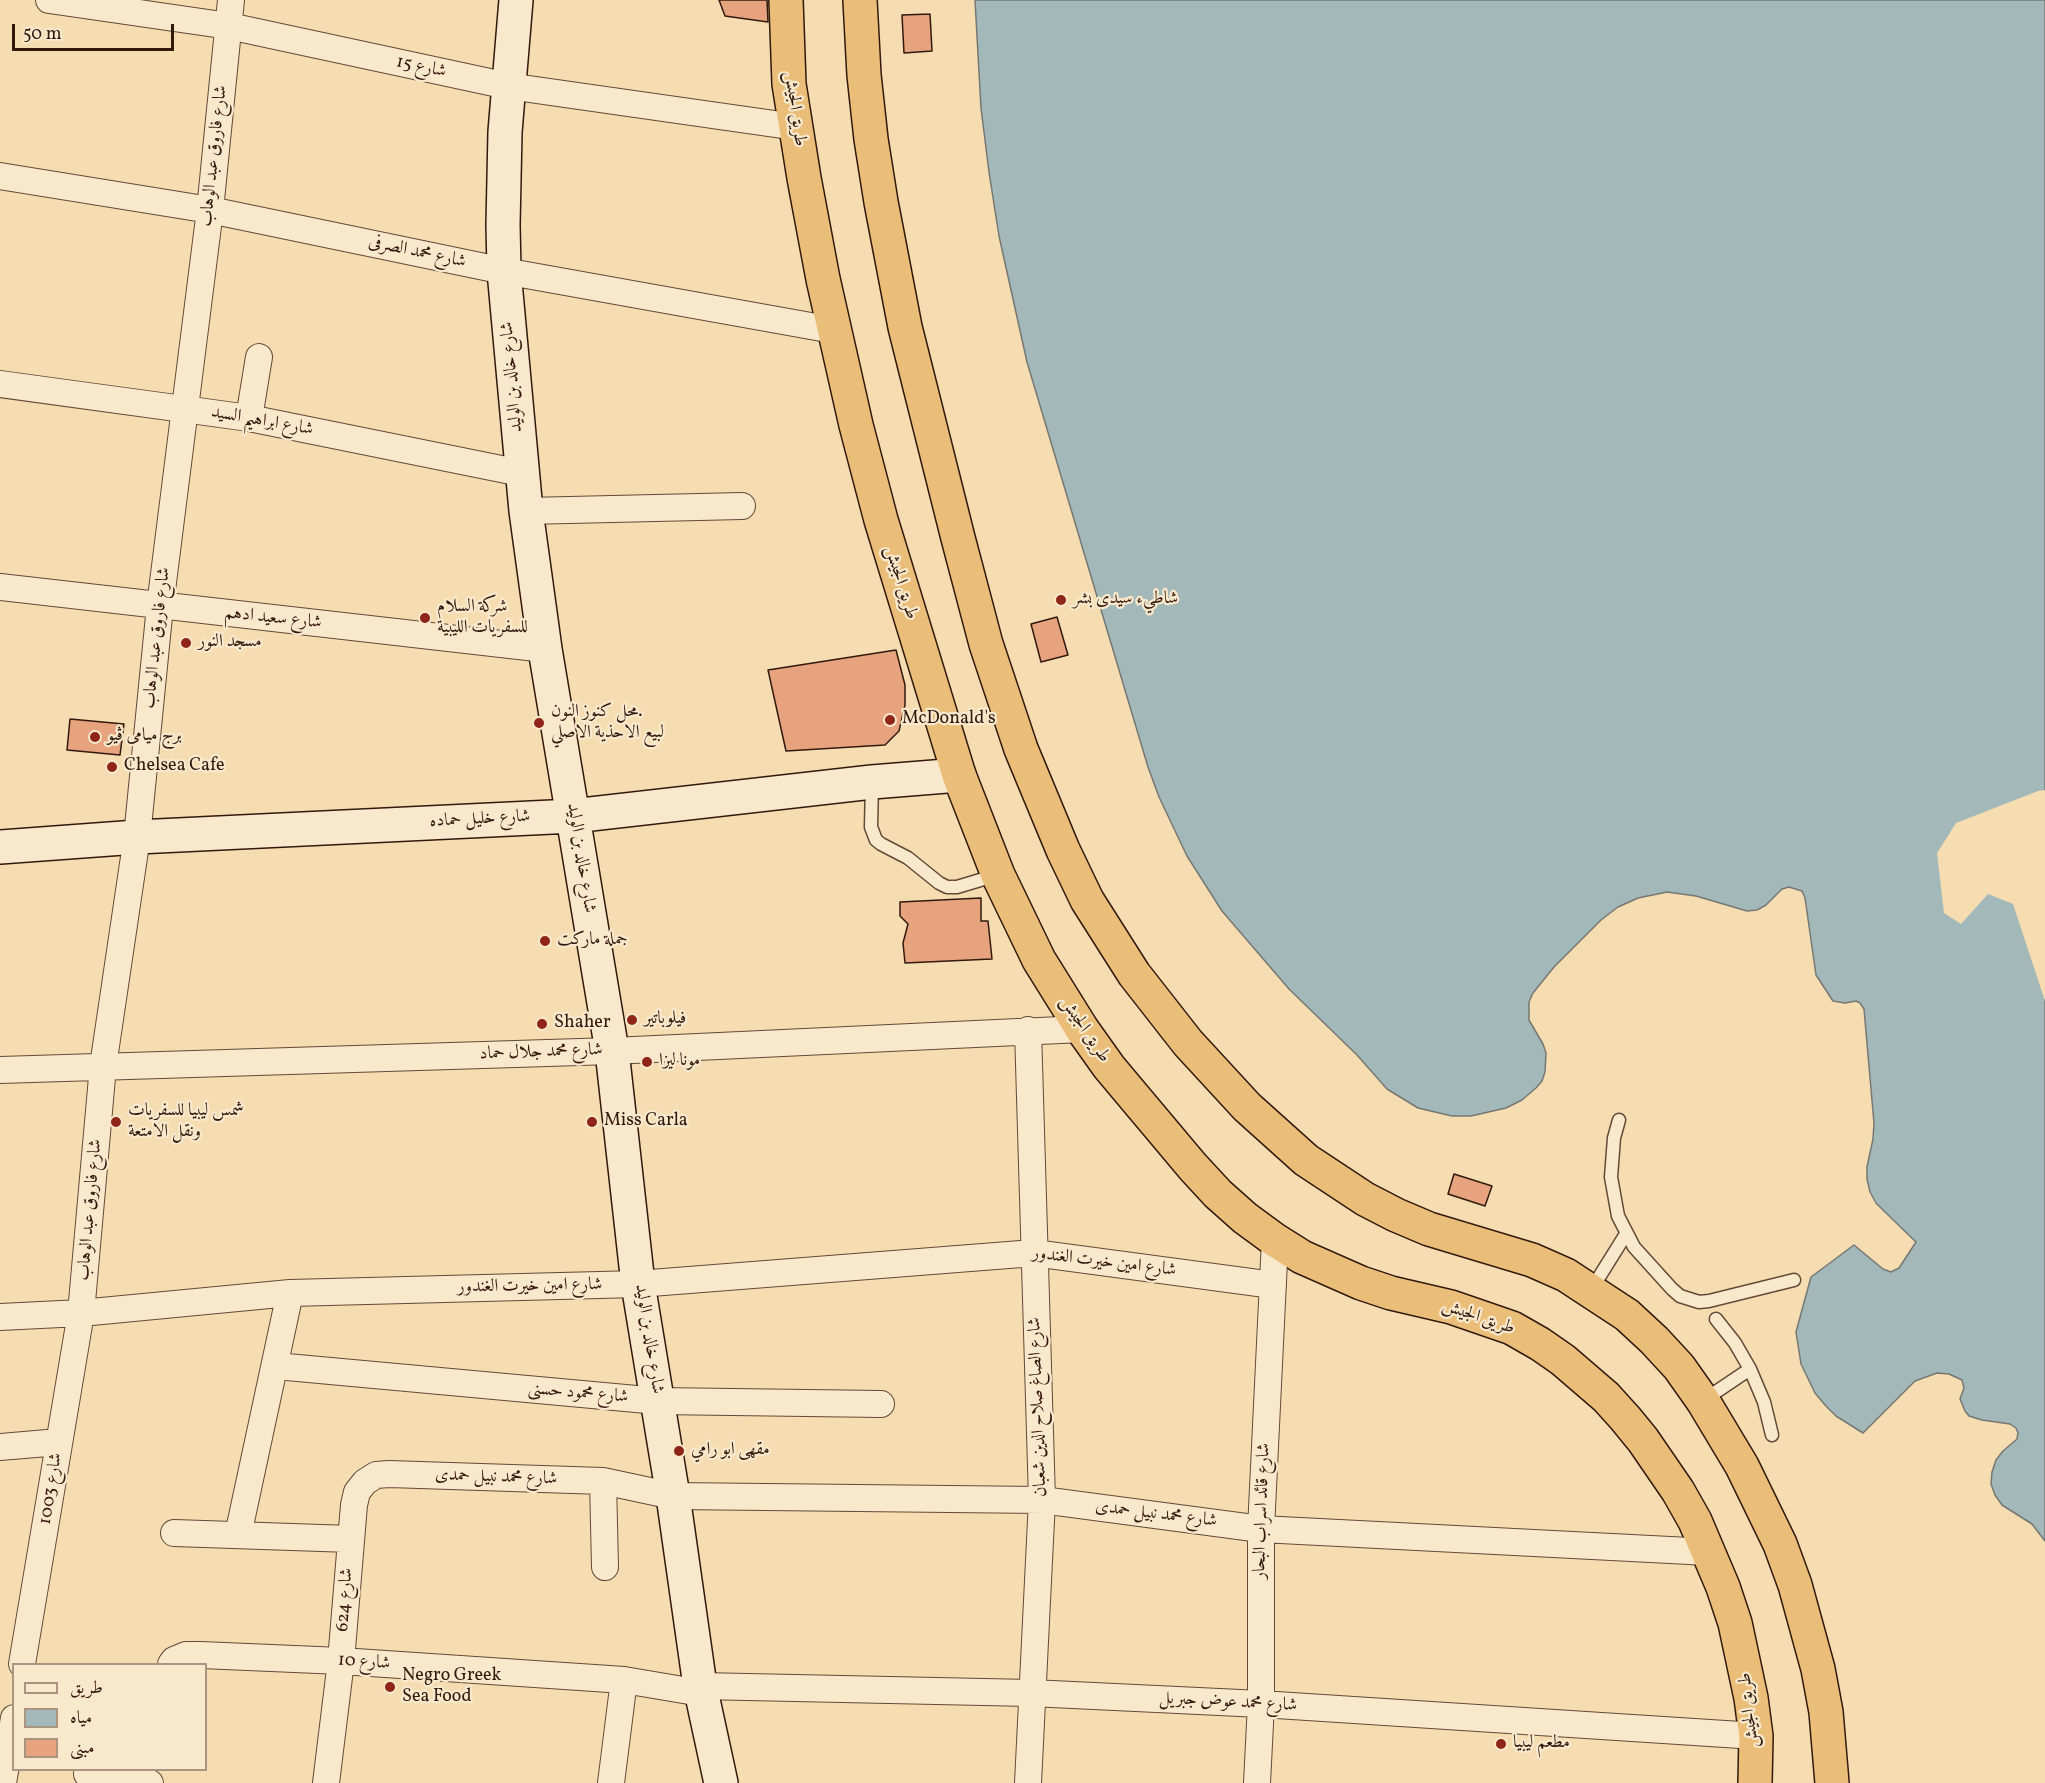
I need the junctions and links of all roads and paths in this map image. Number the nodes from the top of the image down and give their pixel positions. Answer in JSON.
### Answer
{"nodes":[{"id":1,"x":49,"y":0,"type":"edge"},
{"id":2,"x":231,"y":0,"type":"edge"},
{"id":3,"x":516,"y":0,"type":"edge"},
{"id":4,"x":786,"y":0,"type":"edge"},
{"id":5,"x":860,"y":0,"type":"edge"},
{"id":6,"x":229,"y":26,"type":"junction"},
{"id":7,"x":508,"y":86,"type":"junction"},
{"id":8,"x":796,"y":127,"type":"junction"},
{"id":9,"x":0,"y":176,"type":"edge"},
{"id":10,"x":210,"y":210,"type":"junction"},
{"id":11,"x":504,"y":271,"type":"junction"},
{"id":12,"x":834,"y":330,"type":"junction"},
{"id":13,"x":259,"y":357,"type":"dead end"},
{"id":14,"x":0,"y":384,"type":"edge"},
{"id":15,"x":186,"y":409,"type":"junction"},
{"id":16,"x":249,"y":418,"type":"junction"},
{"id":17,"x":522,"y":473,"type":"junction"},
{"id":18,"x":742,"y":506,"type":"dead end"},
{"id":19,"x":526,"y":511,"type":"junction"},
{"id":20,"x":0,"y":587,"type":"edge"},
{"id":21,"x":160,"y":606,"type":"junction"},
{"id":22,"x":545,"y":649,"type":"junction"},
{"id":23,"x":959,"y":775,"type":"junction"},
{"id":24,"x":872,"y":782,"type":"junction"},
{"id":25,"x":573,"y":816,"type":"junction"},
{"id":26,"x":137,"y":837,"type":"junction"},
{"id":27,"x":0,"y":847,"type":"edge"},
{"id":28,"x":998,"y":875,"type":"junction"},
{"id":29,"x":1082,"y":1029,"type":"junction"},
{"id":30,"x":1028,"y":1030,"type":"junction"},
{"id":31,"x":612,"y":1050,"type":"junction"},
{"id":32,"x":104,"y":1066,"type":"junction"},
{"id":33,"x":0,"y":1070,"type":"edge"},
{"id":34,"x":1619,"y":1120,"type":"dead end"},
{"id":35,"x":1626,"y":1234,"type":"junction"},
{"id":36,"x":1275,"y":1240,"type":"junction"},
{"id":37,"x":1034,"y":1253,"type":"junction"},
{"id":38,"x":1794,"y":1280,"type":"dead end"},
{"id":39,"x":638,"y":1284,"type":"junction"},
{"id":40,"x":1273,"y":1286,"type":"junction"},
{"id":41,"x":1591,"y":1290,"type":"junction"},
{"id":42,"x":290,"y":1293,"type":"junction"},
{"id":43,"x":81,"y":1313,"type":"junction"},
{"id":44,"x":0,"y":1317,"type":"edge"},
{"id":45,"x":1716,"y":1319,"type":"dead end"},
{"id":46,"x":276,"y":1366,"type":"junction"},
{"id":47,"x":1750,"y":1369,"type":"junction"},
{"id":48,"x":658,"y":1401,"type":"junction"},
{"id":49,"x":1703,"y":1401,"type":"junction"},
{"id":50,"x":881,"y":1404,"type":"dead end"},
{"id":51,"x":1772,"y":1435,"type":"dead end"},
{"id":52,"x":60,"y":1442,"type":"junction"},
{"id":53,"x":0,"y":1447,"type":"edge"},
{"id":54,"x":389,"y":1474,"type":"joint"},
{"id":55,"x":603,"y":1482,"type":"junction"},
{"id":56,"x":673,"y":1496,"type":"junction"},
{"id":57,"x":1042,"y":1500,"type":"junction"},
{"id":58,"x":1261,"y":1529,"type":"junction"},
{"id":59,"x":174,"y":1533,"type":"dead end"},
{"id":60,"x":238,"y":1535,"type":"junction"},
{"id":61,"x":351,"y":1539,"type":"junction"},
{"id":62,"x":1708,"y":1552,"type":"junction"},
{"id":63,"x":605,"y":1568,"type":"dead end"},
{"id":64,"x":341,"y":1661,"type":"junction"},
{"id":65,"x":22,"y":1663,"type":"edge"},
{"id":66,"x":172,"y":1663,"type":"edge"},
{"id":67,"x":624,"y":1680,"type":"junction"},
{"id":68,"x":701,"y":1689,"type":"junction"},
{"id":69,"x":1031,"y":1693,"type":"junction"},
{"id":70,"x":1261,"y":1704,"type":"junction"},
{"id":71,"x":12,"y":1728,"type":"edge"},
{"id":72,"x":1756,"y":1736,"type":"junction"},
{"id":73,"x":3,"y":1773,"type":"edge"},
{"id":74,"x":87,"y":1774,"type":"dead end"},
{"id":75,"x":150,"y":1783,"type":"edge"},
{"id":76,"x":326,"y":1783,"type":"edge"},
{"id":77,"x":610,"y":1783,"type":"edge"},
{"id":78,"x":721,"y":1783,"type":"edge"},
{"id":79,"x":1028,"y":1783,"type":"edge"},
{"id":80,"x":1257,"y":1783,"type":"edge"},
{"id":81,"x":1755,"y":1783,"type":"edge"},
{"id":82,"x":1832,"y":1783,"type":"edge"}],
"edges":[{"from":1,"to":6,"type":"street","name":"شارع 15"},
{"from":2,"to":6,"type":"street","name":"شارع فاروق عبد الوهاب"},
{"from":3,"to":7,"type":"street","name":"شارع خالد بن الوليد"},
{"from":4,"to":8,"type":"highway","name":"طريق الجيش"},
{"from":5,"to":41,"type":"highway"},
{"from":6,"to":7,"type":"street","name":"شارع 15"},
{"from":6,"to":10,"type":"street","name":"شارع فاروق عبد الوهاب"},
{"from":7,"to":8,"type":"street","name":"شارع 15"},
{"from":7,"to":11,"type":"street","name":"شارع خالد بن الوليد"},
{"from":8,"to":12,"type":"highway","name":"طريق الجيش"},
{"from":9,"to":10,"type":"street","name":"شارع محمد الصرفى"},
{"from":10,"to":11,"type":"street","name":"شارع محمد الصرفى"},
{"from":10,"to":15,"type":"street","name":"شارع فاروق عبد الوهاب"},
{"from":11,"to":12,"type":"street","name":"شارع محمد الصرفى"},
{"from":11,"to":17,"type":"street","name":"شارع خالد بن الوليد"},
{"from":12,"to":23,"type":"highway","name":"طريق الجيش"},
{"from":13,"to":16,"type":"street"},
{"from":14,"to":15,"type":"street","name":"شارع ابراهيم السيد"},
{"from":15,"to":16,"type":"street","name":"شارع ابراهيم السيد"},
{"from":15,"to":21,"type":"street","name":"شارع فاروق عبد الوهاب"},
{"from":16,"to":17,"type":"street","name":"شارع ابراهيم السيد"},
{"from":17,"to":19,"type":"street","name":"شارع خالد بن الوليد"},
{"from":18,"to":19,"type":"street"},
{"from":19,"to":22,"type":"street","name":"شارع خالد بن الوليد"},
{"from":20,"to":21,"type":"street","name":"شارع سعيد ادهم"},
{"from":21,"to":22,"type":"street","name":"شارع سعيد ادهم"},
{"from":21,"to":26,"type":"street","name":"شارع فاروق عبد الوهاب"},
{"from":22,"to":25,"type":"street","name":"شارع خالد بن الوليد"},
{"from":23,"to":24,"type":"street","name":"شارع خليل حماده"},
{"from":23,"to":28,"type":"highway","name":"طريق الجيش"},
{"from":24,"to":25,"type":"street","name":"شارع خليل حماده"},
{"from":24,"to":28,"type":"lane"},
{"from":25,"to":26,"type":"street","name":"شارع خليل حماده"},
{"from":25,"to":31,"type":"street","name":"شارع خالد بن الوليد"},
{"from":26,"to":27,"type":"street","name":"شارع خليل حماده"},
{"from":26,"to":32,"type":"street","name":"شارع فاروق عبد الوهاب"},
{"from":28,"to":29,"type":"highway","name":"طريق الجيش"},
{"from":29,"to":30,"type":"street","name":"شارع محمد جلال حماد"},
{"from":29,"to":36,"type":"highway","name":"طريق الجيش"},
{"from":30,"to":31,"type":"street","name":"شارع محمد جلال حماد"},
{"from":30,"to":37,"type":"street","name":"شارع الصاغ صلاح الدين شعبان"},
{"from":31,"to":32,"type":"street","name":"شارع محمد جلال حماد"},
{"from":31,"to":39,"type":"street","name":"شارع خالد بن الوليد"},
{"from":32,"to":33,"type":"street","name":"شارع محمد جلال حماد"},
{"from":32,"to":43,"type":"street","name":"شارع فاروق عبد الوهاب"},
{"from":34,"to":35,"type":"lane"},
{"from":35,"to":38,"type":"lane"},
{"from":35,"to":41,"type":"lane"},
{"from":36,"to":40,"type":"street","name":"شارع قائد اسراب البحار"},
{"from":36,"to":62,"type":"highway","name":"طريق الجيش"},
{"from":37,"to":39,"type":"street","name":"شارع امين خيرت الغندور"},
{"from":37,"to":40,"type":"street","name":"شارع امين خيرت الغندور"},
{"from":37,"to":57,"type":"street","name":"شارع الصاغ صلاح الدين شعبان"},
{"from":39,"to":42,"type":"street","name":"شارع امين خيرت الغندور"},
{"from":39,"to":48,"type":"street","name":"شارع خالد بن الوليد"},
{"from":40,"to":58,"type":"street","name":"شارع قائد اسراب البحار"},
{"from":41,"to":49,"type":"highway"},
{"from":42,"to":43,"type":"street","name":"شارع امين خيرت الغندور"},
{"from":42,"to":46,"type":"street"},
{"from":43,"to":44,"type":"street","name":"شارع امين خيرت الغندور"},
{"from":43,"to":52,"type":"street","name":"شارع 1003"},
{"from":45,"to":47,"type":"lane"},
{"from":46,"to":48,"type":"street","name":"شارع محمود حسنى"},
{"from":46,"to":60,"type":"street"},
{"from":47,"to":49,"type":"lane"},
{"from":47,"to":51,"type":"lane"},
{"from":48,"to":50,"type":"street","name":"شارع محمود حسنى"},
{"from":48,"to":56,"type":"street","name":"شارع خالد بن الوليد"},
{"from":49,"to":82,"type":"highway"},
{"from":52,"to":53,"type":"street"},
{"from":52,"to":65,"type":"street","name":"شارع 1003"},
{"from":54,"to":55,"type":"street","name":"شارع محمد نبيل حمدى"},
{"from":54,"to":61,"type":"street","name":"شارع 624"},
{"from":55,"to":56,"type":"street","name":"شارع محمد نبيل حمدى"},
{"from":55,"to":63,"type":"street"},
{"from":56,"to":57,"type":"street","name":"شارع محمد نبيل حمدى"},
{"from":56,"to":68,"type":"street","name":"شارع خالد بن الوليد"},
{"from":57,"to":58,"type":"street","name":"شارع محمد نبيل حمدى"},
{"from":57,"to":69,"type":"street","name":"شارع الصاغ صلاح الدين شعبان"},
{"from":58,"to":62,"type":"street","name":"شارع محمد نبيل حمدى"},
{"from":58,"to":70,"type":"street","name":"شارع قائد اسراب البحار"},
{"from":59,"to":60,"type":"street"},
{"from":60,"to":61,"type":"street"},
{"from":61,"to":64,"type":"street","name":"شارع 624"},
{"from":62,"to":72,"type":"highway","name":"طريق الجيش"},
{"from":64,"to":66,"type":"street","name":"شارع 10"},
{"from":64,"to":67,"type":"street","name":"شارع 10"},
{"from":64,"to":76,"type":"street","name":"شارع 624"},
{"from":67,"to":68,"type":"street","name":"شارع 10"},
{"from":67,"to":77,"type":"street"},
{"from":68,"to":69,"type":"street","name":"شارع محمد عوض جبريل"},
{"from":68,"to":78,"type":"street","name":"شارع خالد بن الوليد"},
{"from":69,"to":70,"type":"street","name":"شارع محمد عوض جبريل"},
{"from":69,"to":79,"type":"street","name":"شارع الصاغ صلاح الدين شعبان"},
{"from":70,"to":72,"type":"street","name":"شارع محمد عوض جبريل"},
{"from":70,"to":80,"type":"street","name":"شارع قائد اسراب البحار"},
{"from":71,"to":73,"type":"street"},
{"from":72,"to":81,"type":"highway","name":"طريق الجيش"},
{"from":74,"to":75,"type":"street"}]}
